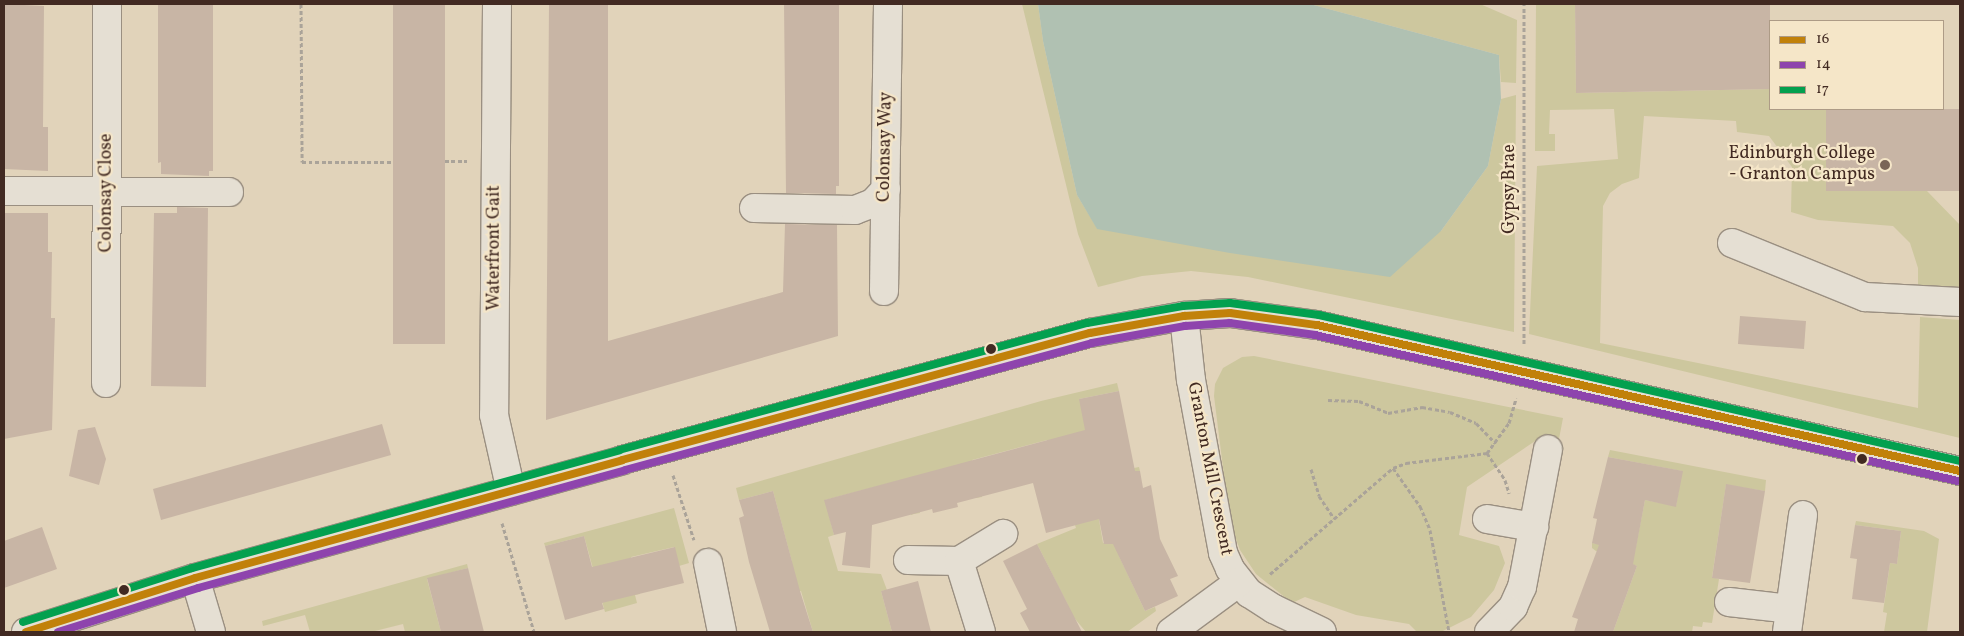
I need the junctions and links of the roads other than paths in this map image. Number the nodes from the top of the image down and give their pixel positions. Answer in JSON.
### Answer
{"nodes":[{"id":1,"x":107,"y":4,"type":"edge"},
{"id":2,"x":497,"y":4,"type":"edge"},
{"id":3,"x":888,"y":4,"type":"edge"},
{"id":4,"x":886,"y":189,"type":"junction"},
{"id":5,"x":107,"y":190,"type":"junction"},
{"id":6,"x":4,"y":191,"type":"edge"},
{"id":7,"x":229,"y":192,"type":"dead end"},
{"id":8,"x":754,"y":208,"type":"dead end"},
{"id":9,"x":1732,"y":243,"type":"dead end"},
{"id":10,"x":884,"y":291,"type":"dead end"},
{"id":11,"x":1960,"y":302,"type":"edge"},
{"id":12,"x":1184,"y":316,"type":"junction"},
{"id":13,"x":106,"y":383,"type":"dead end"},
{"id":14,"x":1548,"y":448,"type":"dead end"},
{"id":15,"x":1960,"y":471,"type":"edge"},
{"id":16,"x":503,"y":494,"type":"junction"},
{"id":17,"x":1803,"y":515,"type":"dead end"},
{"id":18,"x":1003,"y":534,"type":"dead end"},
{"id":19,"x":908,"y":560,"type":"dead end"},
{"id":20,"x":959,"y":561,"type":"junction"},
{"id":21,"x":708,"y":563,"type":"road end"},
{"id":22,"x":195,"y":578,"type":"junction"},
{"id":23,"x":1244,"y":587,"type":"junction"},
{"id":24,"x":1729,"y":602,"type":"dead end"},
{"id":25,"x":1789,"y":621,"type":"edge"},
{"id":26,"x":716,"y":631,"type":"edge"},
{"id":27,"x":26,"y":632,"type":"edge"},
{"id":28,"x":210,"y":632,"type":"edge"},
{"id":29,"x":981,"y":632,"type":"edge"},
{"id":30,"x":1171,"y":632,"type":"edge"},
{"id":31,"x":1322,"y":632,"type":"edge"},
{"id":32,"x":1489,"y":632,"type":"edge"}],
"edges":[{"from":1,"to":5,"type":"street","name":"Colonsay Close"},
{"from":2,"to":16,"type":"street","name":"Waterfront Gait"},
{"from":3,"to":4,"type":"street","name":"Colonsay Way"},
{"from":4,"to":8,"type":"street"},
{"from":4,"to":10,"type":"street","name":"Colonsay Way"},
{"from":5,"to":6,"type":"street"},
{"from":5,"to":7,"type":"street"},
{"from":5,"to":13,"type":"street","name":"Colonsay Close"},
{"from":9,"to":11,"type":"street"},
{"from":12,"to":15,"type":"street"},
{"from":12,"to":16,"type":"street"},
{"from":12,"to":23,"type":"street","name":"Granton Mill Crescent"},
{"from":14,"to":32,"type":"street"},
{"from":16,"to":22,"type":"street"},
{"from":17,"to":25,"type":"street"},
{"from":18,"to":20,"type":"street"},
{"from":19,"to":20,"type":"street"},
{"from":20,"to":29,"type":"street"},
{"from":21,"to":26,"type":"street"},
{"from":22,"to":27,"type":"street"},
{"from":22,"to":28,"type":"street"},
{"from":23,"to":30,"type":"street"},
{"from":23,"to":31,"type":"street","name":"Granton Mill Crescent"},
{"from":24,"to":25,"type":"street"}]}
